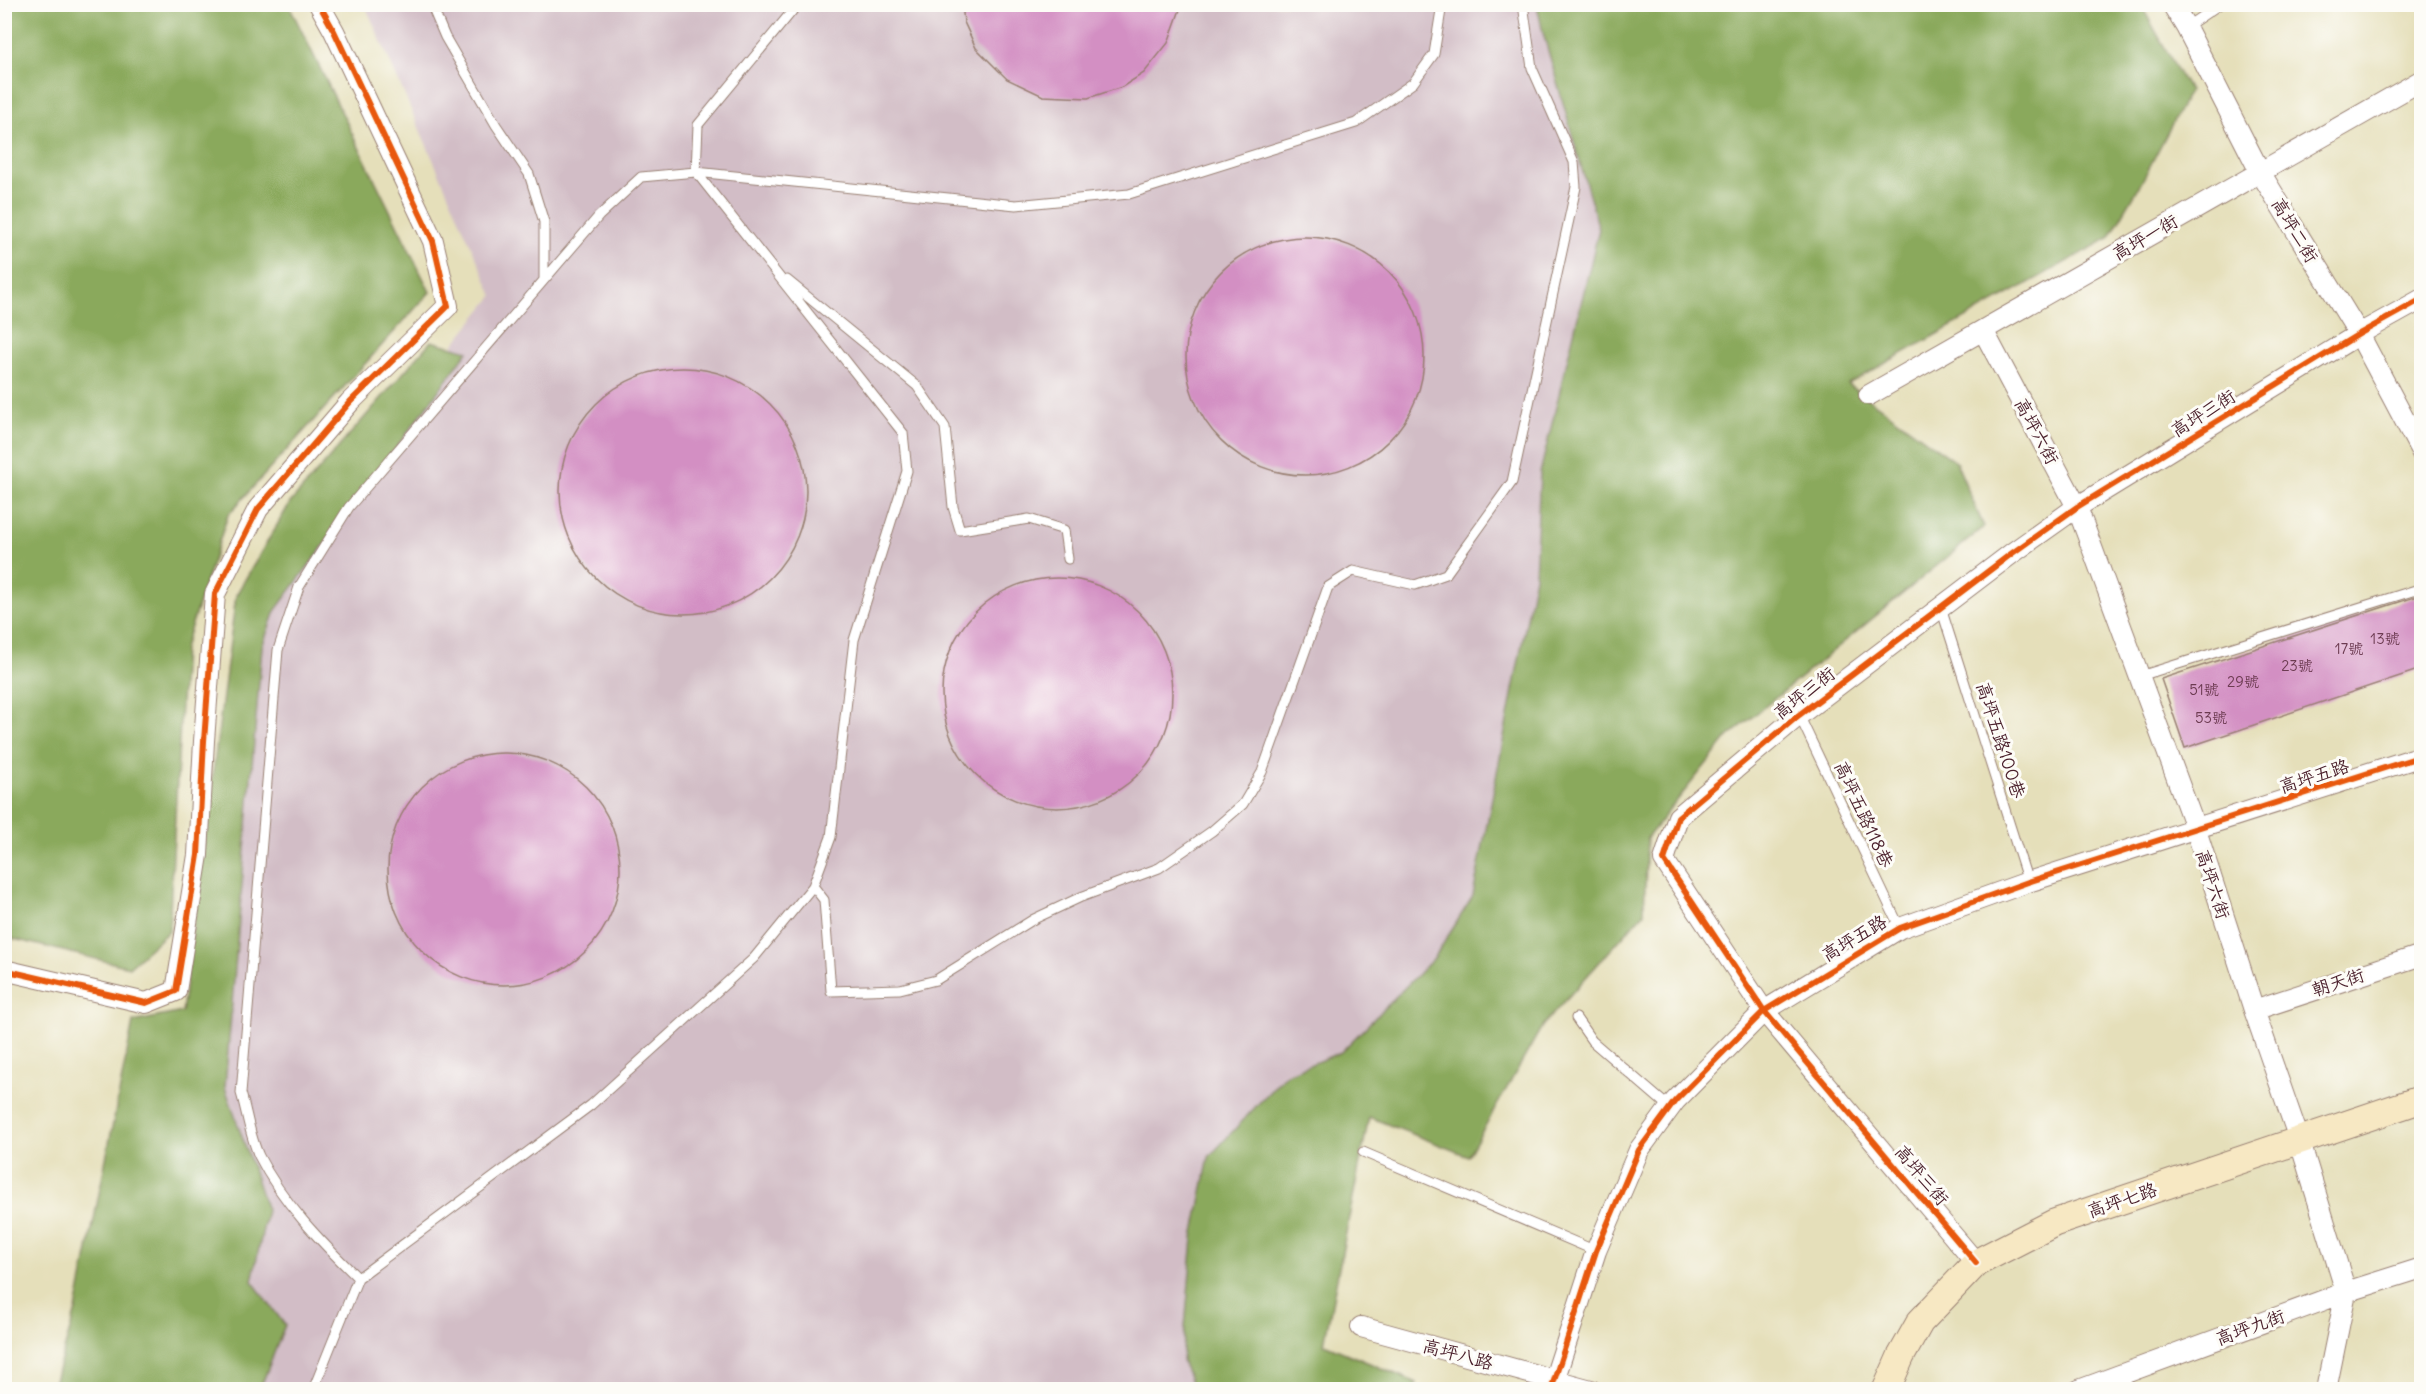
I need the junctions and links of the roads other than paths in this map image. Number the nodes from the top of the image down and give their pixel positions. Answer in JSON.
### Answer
{"nodes":[{"id":1,"x":319,"y":4,"type":"edge"},
{"id":2,"x":431,"y":4,"type":"edge"},
{"id":3,"x":798,"y":4,"type":"edge"},
{"id":4,"x":1442,"y":4,"type":"edge"},
{"id":5,"x":1523,"y":4,"type":"edge"},
{"id":6,"x":2172,"y":4,"type":"edge"},
{"id":7,"x":2220,"y":4,"type":"edge"},
{"id":8,"x":2186,"y":27,"type":"junction"},
{"id":9,"x":2421,"y":80,"type":"edge"},
{"id":10,"x":696,"y":171,"type":"junction"},
{"id":11,"x":2260,"y":172,"type":"junction"},
{"id":12,"x":774,"y":269,"type":"junction"},
{"id":13,"x":544,"y":280,"type":"junction"},
{"id":14,"x":2421,"y":299,"type":"edge"},
{"id":15,"x":1983,"y":330,"type":"junction"},
{"id":16,"x":2359,"y":334,"type":"junction"},
{"id":17,"x":1869,"y":395,"type":"dead end"},
{"id":18,"x":2421,"y":453,"type":"edge"},
{"id":19,"x":2077,"y":507,"type":"junction"},
{"id":20,"x":1068,"y":559,"type":"dead end"},
{"id":21,"x":2421,"y":588,"type":"edge"},
{"id":22,"x":1941,"y":608,"type":"junction"},
{"id":23,"x":2140,"y":676,"type":"junction"},
{"id":24,"x":1799,"y":715,"type":"junction"},
{"id":25,"x":2421,"y":756,"type":"edge"},
{"id":26,"x":2196,"y":830,"type":"junction"},
{"id":27,"x":2028,"y":882,"type":"junction"},
{"id":28,"x":813,"y":886,"type":"junction"},
{"id":29,"x":1900,"y":928,"type":"junction"},
{"id":30,"x":2421,"y":955,"type":"edge"},
{"id":31,"x":4,"y":970,"type":"edge"},
{"id":32,"x":2254,"y":1010,"type":"junction"},
{"id":33,"x":1764,"y":1011,"type":"junction"},
{"id":34,"x":1576,"y":1018,"type":"dead end"},
{"id":35,"x":2421,"y":1099,"type":"edge"},
{"id":36,"x":1670,"y":1108,"type":"junction"},
{"id":37,"x":2299,"y":1138,"type":"junction"},
{"id":38,"x":1363,"y":1152,"type":"dead end"},
{"id":39,"x":1596,"y":1251,"type":"junction"},
{"id":40,"x":1976,"y":1263,"type":"junction"},
{"id":41,"x":2421,"y":1268,"type":"edge"},
{"id":42,"x":358,"y":1278,"type":"junction"},
{"id":43,"x":2346,"y":1292,"type":"junction"},
{"id":44,"x":1360,"y":1327,"type":"dead end"},
{"id":45,"x":1552,"y":1385,"type":"edge"},
{"id":46,"x":313,"y":1389,"type":"edge"},
{"id":47,"x":1591,"y":1389,"type":"edge"},
{"id":48,"x":1886,"y":1389,"type":"edge"},
{"id":49,"x":2079,"y":1389,"type":"edge"},
{"id":50,"x":2326,"y":1389,"type":"edge"}],
"edges":[{"from":1,"to":31,"type":"street"},
{"from":2,"to":13,"type":"lane"},
{"from":3,"to":10,"type":"lane"},
{"from":4,"to":10,"type":"lane"},
{"from":5,"to":28,"type":"lane"},
{"from":6,"to":8,"type":"street","name":"高坪二街"},
{"from":7,"to":8,"type":"lane"},
{"from":8,"to":11,"type":"street","name":"高坪二街"},
{"from":9,"to":11,"type":"street","name":"高坪一街"},
{"from":10,"to":12,"type":"lane"},
{"from":10,"to":13,"type":"lane"},
{"from":11,"to":15,"type":"street","name":"高坪一街"},
{"from":11,"to":16,"type":"street","name":"高坪二街"},
{"from":12,"to":20,"type":"lane"},
{"from":12,"to":28,"type":"lane"},
{"from":13,"to":42,"type":"lane"},
{"from":14,"to":16,"type":"street","name":"高坪三街"},
{"from":15,"to":17,"type":"street","name":"高坪一街"},
{"from":15,"to":19,"type":"street","name":"高坪六街"},
{"from":16,"to":18,"type":"street","name":"高坪二街"},
{"from":16,"to":19,"type":"street","name":"高坪三街"},
{"from":19,"to":22,"type":"street","name":"高坪三街"},
{"from":19,"to":23,"type":"street","name":"高坪六街"},
{"from":21,"to":23,"type":"lane"},
{"from":22,"to":24,"type":"street","name":"高坪三街"},
{"from":22,"to":27,"type":"lane","name":"高坪五路100巷"},
{"from":23,"to":26,"type":"street","name":"高坪六街"},
{"from":24,"to":29,"type":"lane","name":"高坪五路118巷"},
{"from":24,"to":33,"type":"street","name":"高坪三街"},
{"from":25,"to":26,"type":"street","name":"高坪五路"},
{"from":26,"to":27,"type":"street","name":"高坪五路"},
{"from":26,"to":32,"type":"street","name":"高坪六街"},
{"from":27,"to":29,"type":"street","name":"高坪五路"},
{"from":28,"to":42,"type":"lane"},
{"from":29,"to":33,"type":"street","name":"高坪五路"},
{"from":30,"to":32,"type":"street","name":"朝天街"},
{"from":32,"to":37,"type":"street","name":"高坪六街"},
{"from":33,"to":36,"type":"street","name":"高坪五路"},
{"from":33,"to":40,"type":"street","name":"高坪三街"},
{"from":34,"to":36,"type":"lane"},
{"from":35,"to":37,"type":"street","name":"高坪七路"},
{"from":36,"to":39,"type":"street","name":"高坪五路"},
{"from":37,"to":40,"type":"street","name":"高坪七路"},
{"from":37,"to":43,"type":"street","name":"高坪六街"},
{"from":38,"to":39,"type":"lane"},
{"from":39,"to":45,"type":"street","name":"高坪五路"},
{"from":40,"to":48,"type":"street","name":"高坪七路"},
{"from":41,"to":43,"type":"street","name":"高坪九街"},
{"from":42,"to":46,"type":"lane"},
{"from":43,"to":49,"type":"street","name":"高坪九街"},
{"from":43,"to":50,"type":"street","name":"高坪六街"},
{"from":44,"to":45,"type":"street","name":"高坪八路"},
{"from":45,"to":47,"type":"street","name":"高坪八路"}]}
